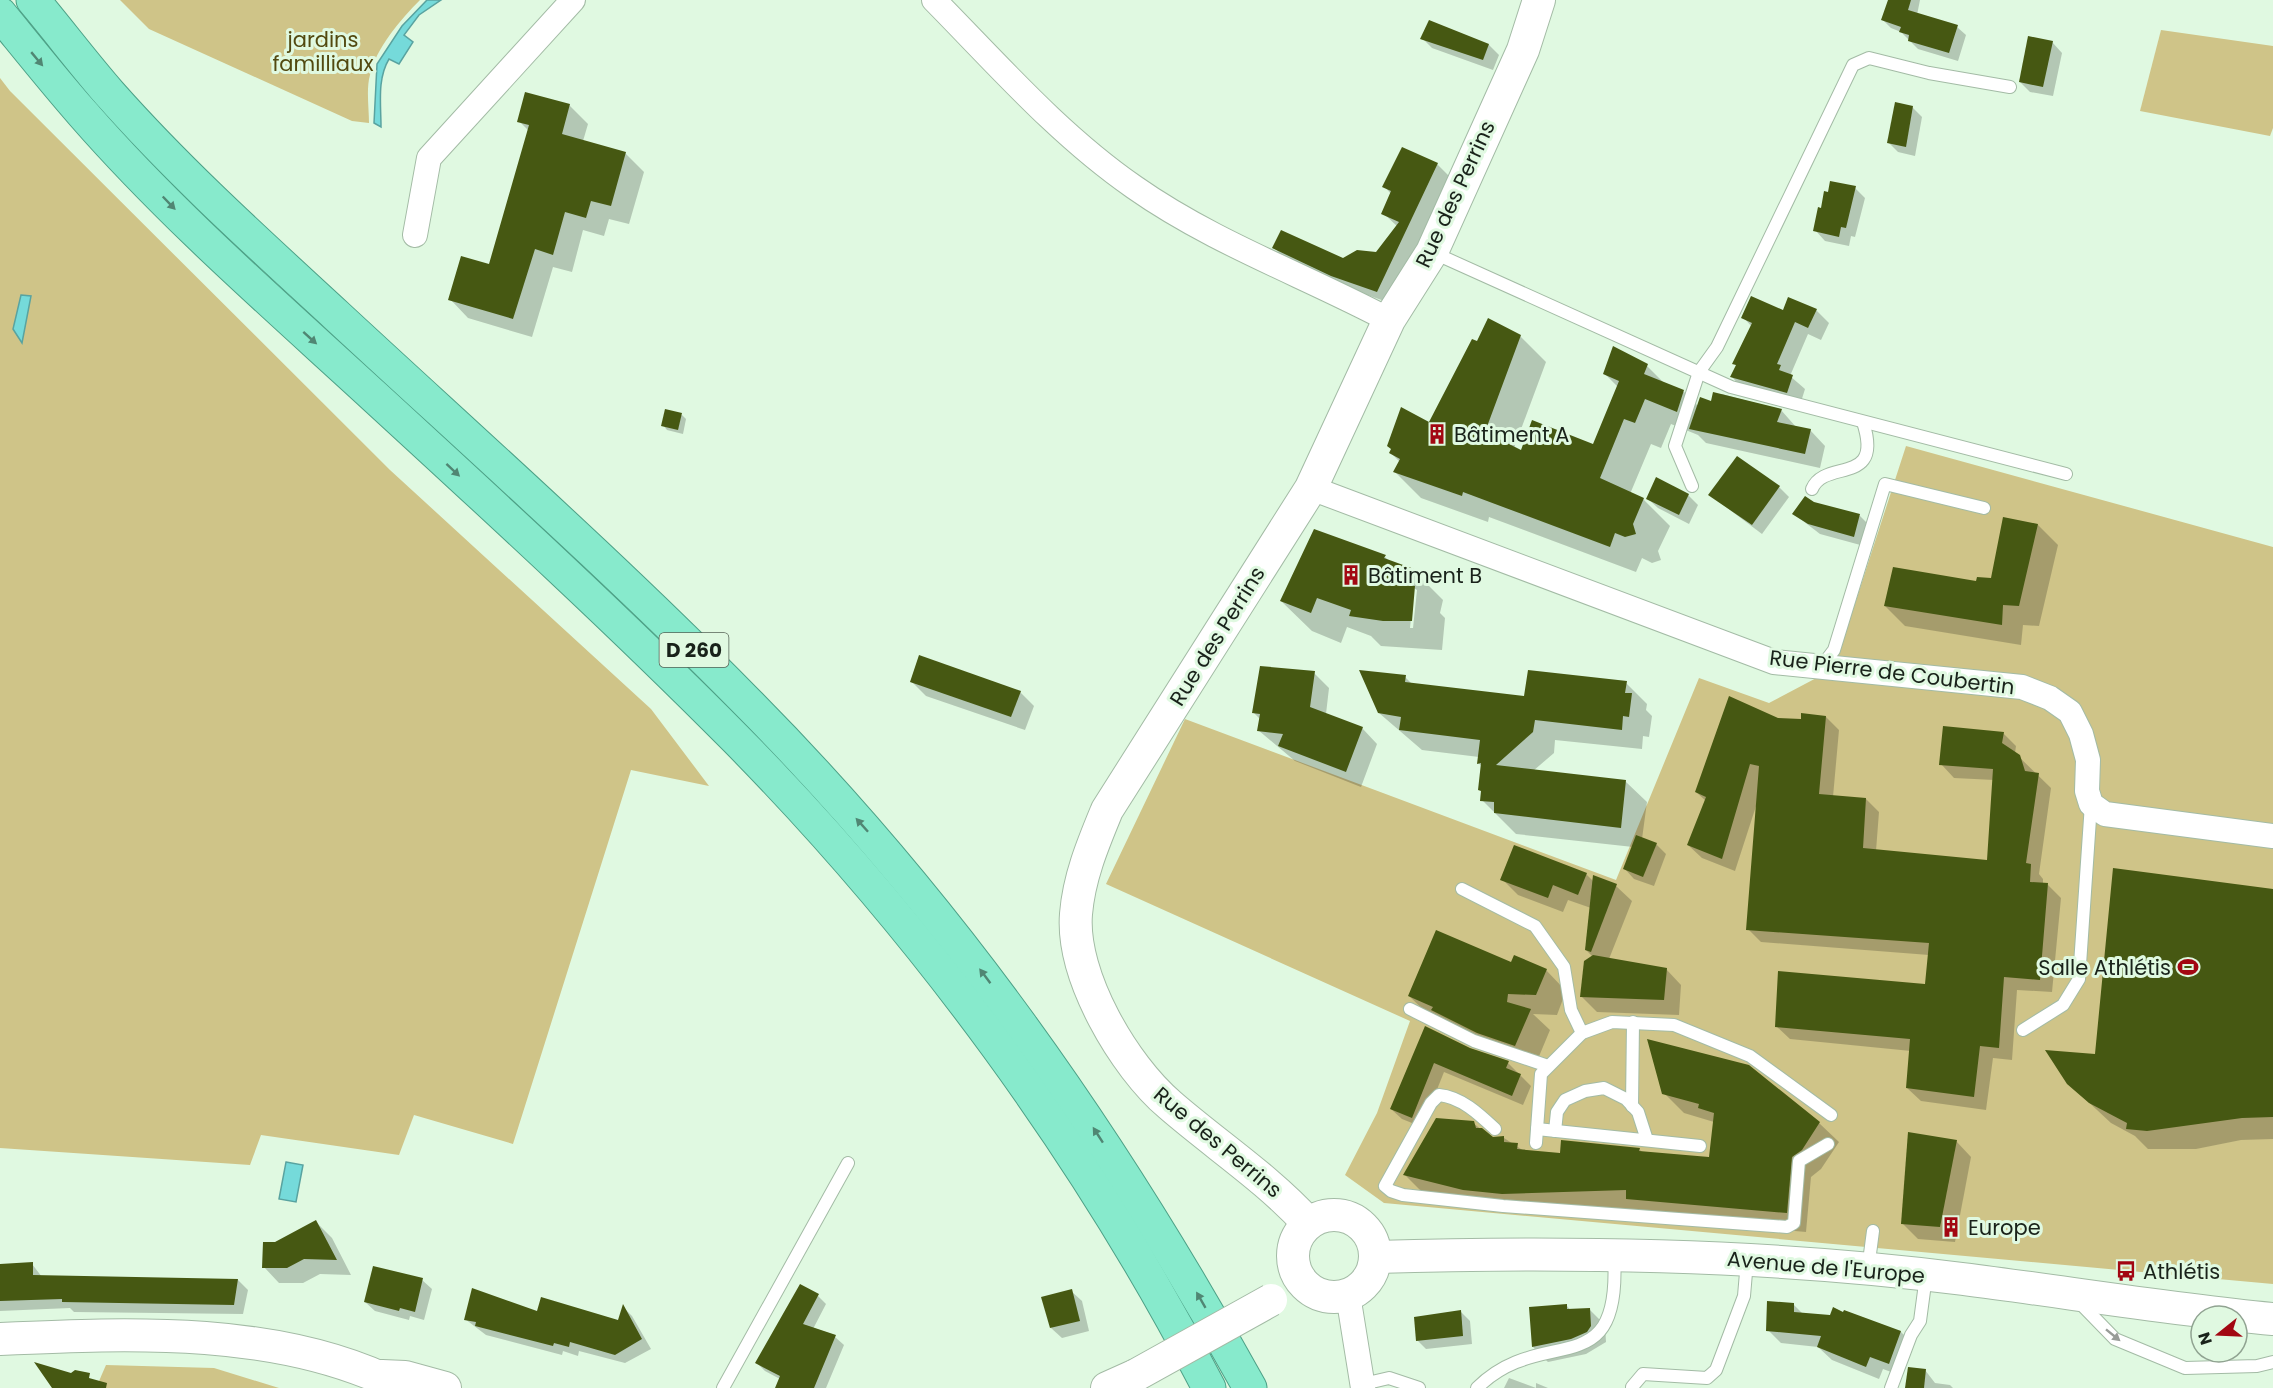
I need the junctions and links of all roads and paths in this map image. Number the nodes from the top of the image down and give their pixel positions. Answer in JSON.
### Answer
{"nodes":[{"id":1,"x":33,"y":0,"type":"edge"},
{"id":2,"x":573,"y":0,"type":"edge"},
{"id":3,"x":934,"y":0,"type":"edge"},
{"id":4,"x":1539,"y":0,"type":"edge"},
{"id":5,"x":0,"y":14,"type":"edge"},
{"id":6,"x":2010,"y":87,"type":"dead end"},
{"id":7,"x":415,"y":235,"type":"dead end"},
{"id":8,"x":1432,"y":252,"type":"junction"},
{"id":9,"x":1389,"y":320,"type":"junction"},
{"id":10,"x":1699,"y":372,"type":"junction"},
{"id":11,"x":1863,"y":422,"type":"junction"},
{"id":12,"x":2066,"y":474,"type":"dead end"},
{"id":13,"x":1692,"y":486,"type":"dead end"},
{"id":14,"x":1311,"y":488,"type":"junction"},
{"id":15,"x":1812,"y":489,"type":"dead end"},
{"id":16,"x":1984,"y":508,"type":"dead end"},
{"id":17,"x":1821,"y":668,"type":"junction"},
{"id":18,"x":2091,"y":804,"type":"junction"},
{"id":19,"x":2273,"y":836,"type":"edge"},
{"id":20,"x":1462,"y":889,"type":"dead end"},
{"id":21,"x":1410,"y":1009,"type":"dead end"},
{"id":22,"x":1633,"y":1022,"type":"junction"},
{"id":23,"x":2023,"y":1030,"type":"dead end"},
{"id":24,"x":1582,"y":1033,"type":"junction"},
{"id":25,"x":1548,"y":1066,"type":"junction"},
{"id":26,"x":1632,"y":1106,"type":"junction"},
{"id":27,"x":1831,"y":1115,"type":"dead end"},
{"id":28,"x":1495,"y":1129,"type":"dead end"},
{"id":29,"x":1537,"y":1129,"type":"junction"},
{"id":30,"x":1555,"y":1131,"type":"junction"},
{"id":31,"x":1647,"y":1140,"type":"junction"},
{"id":32,"x":1536,"y":1143,"type":"dead end"},
{"id":33,"x":1828,"y":1144,"type":"dead end"},
{"id":34,"x":1700,"y":1146,"type":"dead end"},
{"id":35,"x":849,"y":1163,"type":"dead end"},
{"id":36,"x":1308,"y":1223,"type":"junction"},
{"id":37,"x":1873,"y":1231,"type":"dead end"},
{"id":38,"x":1614,"y":1254,"type":"junction"},
{"id":39,"x":1376,"y":1257,"type":"junction"},
{"id":40,"x":1748,"y":1260,"type":"junction"},
{"id":41,"x":1868,"y":1270,"type":"junction"},
{"id":42,"x":1926,"y":1275,"type":"junction"},
{"id":43,"x":1298,"y":1276,"type":"junction"},
{"id":44,"x":2072,"y":1294,"type":"junction"},
{"id":45,"x":1348,"y":1295,"type":"junction"},
{"id":46,"x":2273,"y":1319,"type":"edge"},
{"id":47,"x":0,"y":1339,"type":"edge"},
{"id":48,"x":1605,"y":1346,"type":"dead end"},
{"id":49,"x":2273,"y":1362,"type":"edge"},
{"id":50,"x":1558,"y":1364,"type":"dead end"},
{"id":51,"x":390,"y":1382,"type":"edge"},
{"id":52,"x":1363,"y":1386,"type":"edge"},
{"id":53,"x":1632,"y":1387,"type":"edge"},
{"id":54,"x":445,"y":1388,"type":"edge"},
{"id":55,"x":723,"y":1388,"type":"edge"},
{"id":56,"x":1107,"y":1388,"type":"edge"},
{"id":57,"x":1209,"y":1388,"type":"edge"},
{"id":58,"x":1250,"y":1388,"type":"edge"},
{"id":59,"x":1419,"y":1388,"type":"edge"},
{"id":60,"x":1477,"y":1388,"type":"edge"},
{"id":61,"x":1891,"y":1388,"type":"edge"}],
"edges":[{"from":58,"to":1,"type":"highway","number":"D 260","one_way":true},
{"from":2,"to":7,"type":"street"},
{"from":3,"to":9,"type":"street"},
{"from":4,"to":8,"type":"street","name":"Rue des Perrins"},
{"from":5,"to":57,"type":"highway","number":"D 260","one_way":true},
{"from":6,"to":10,"type":"lane"},
{"from":8,"to":9,"type":"street","name":"Rue des Perrins"},
{"from":8,"to":10,"type":"lane"},
{"from":9,"to":14,"type":"street","name":"Rue des Perrins"},
{"from":10,"to":11,"type":"lane"},
{"from":10,"to":13,"type":"lane"},
{"from":11,"to":12,"type":"lane"},
{"from":11,"to":15,"type":"lane"},
{"from":14,"to":17,"type":"street","name":"Rue Pierre de Coubertin"},
{"from":14,"to":36,"type":"street","name":"Rue des Perrins"},
{"from":16,"to":17,"type":"lane"},
{"from":17,"to":18,"type":"street","name":"Rue Pierre de Coubertin"},
{"from":18,"to":19,"type":"street"},
{"from":18,"to":23,"type":"lane"},
{"from":20,"to":24,"type":"lane"},
{"from":21,"to":25,"type":"lane"},
{"from":22,"to":24,"type":"lane"},
{"from":22,"to":26,"type":"lane"},
{"from":22,"to":27,"type":"lane"},
{"from":24,"to":25,"type":"lane"},
{"from":25,"to":29,"type":"lane"},
{"from":26,"to":30,"type":"lane"},
{"from":26,"to":31,"type":"lane"},
{"from":28,"to":33,"type":"lane"},
{"from":29,"to":30,"type":"lane"},
{"from":29,"to":32,"type":"lane"},
{"from":30,"to":31,"type":"lane"},
{"from":31,"to":34,"type":"lane"},
{"from":35,"to":55,"type":"lane"},
{"from":36,"to":39,"type":"street"},
{"from":36,"to":43,"type":"street"},
{"from":37,"to":41,"type":"lane"},
{"from":38,"to":39,"type":"street","name":"Avenue de l'Europe"},
{"from":38,"to":40,"type":"street","name":"Avenue de l'Europe"},
{"from":38,"to":48,"type":"lane"},
{"from":39,"to":45,"type":"street"},
{"from":40,"to":41,"type":"street","name":"Avenue de l'Europe"},
{"from":40,"to":53,"type":"lane"},
{"from":41,"to":42,"type":"street","name":"Avenue de l'Europe"},
{"from":42,"to":44,"type":"street","name":"Avenue de l'Europe"},
{"from":42,"to":61,"type":"lane"},
{"from":43,"to":45,"type":"street"},
{"from":43,"to":56,"type":"street","bridge":true},
{"from":44,"to":46,"type":"street","name":"Avenue de l'Europe"},
{"from":44,"to":49,"type":"lane","one_way":true},
{"from":45,"to":52,"type":"street"},
{"from":47,"to":51,"type":"street"},
{"from":50,"to":60,"type":"lane"},
{"from":51,"to":54,"type":"street"},
{"from":52,"to":59,"type":"lane"}]}
